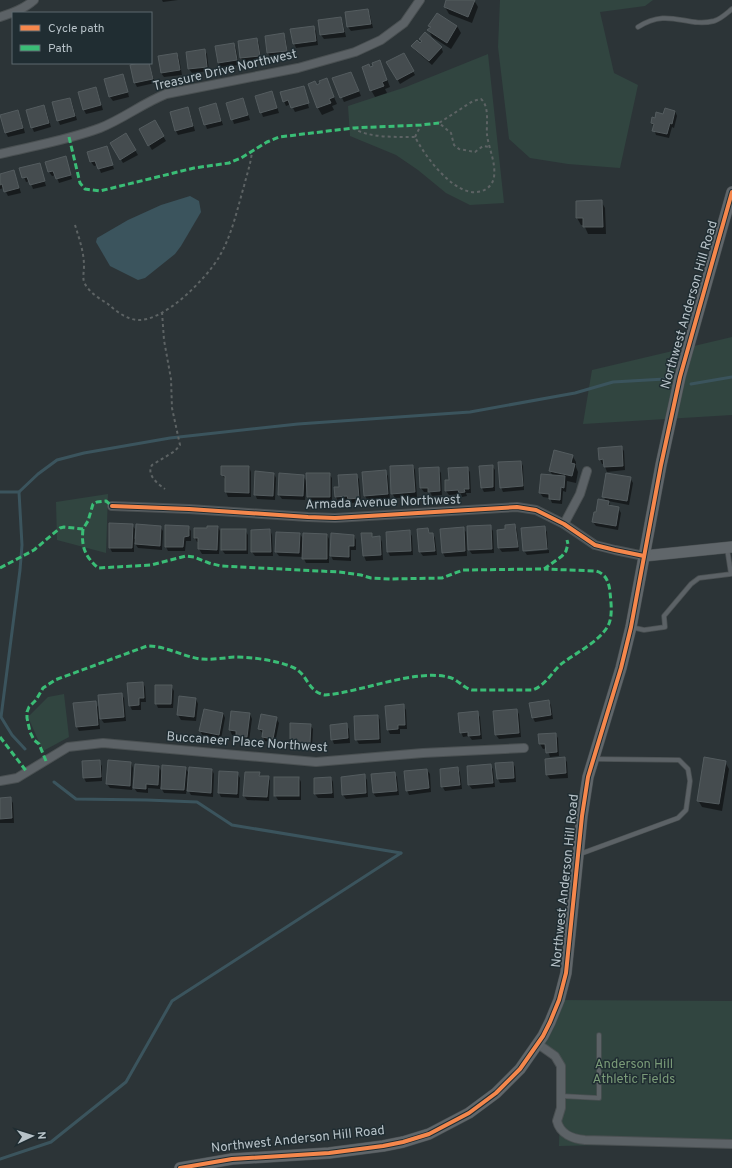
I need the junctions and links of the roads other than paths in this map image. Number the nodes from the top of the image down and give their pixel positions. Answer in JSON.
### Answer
{"nodes":[{"id":1,"x":34,"y":0,"type":"edge"},
{"id":2,"x":420,"y":0,"type":"edge"},
{"id":3,"x":732,"y":9,"type":"edge"},
{"id":4,"x":15,"y":12,"type":"edge"},
{"id":5,"x":12,"y":13,"type":"edge"},
{"id":6,"x":0,"y":17,"type":"edge"},
{"id":7,"x":638,"y":27,"type":"dead end"},
{"id":8,"x":0,"y":154,"type":"edge"},
{"id":9,"x":732,"y":192,"type":"edge"},
{"id":10,"x":587,"y":470,"type":"dead end"},
{"id":11,"x":112,"y":506,"type":"dead end"},
{"id":12,"x":564,"y":524,"type":"junction"},
{"id":13,"x":730,"y":548,"type":"edge"},
{"id":14,"x":644,"y":556,"type":"junction"},
{"id":15,"x":631,"y":627,"type":"junction"},
{"id":16,"x":524,"y":748,"type":"dead end"},
{"id":17,"x":593,"y":759,"type":"junction"},
{"id":18,"x":0,"y":780,"type":"edge"},
{"id":19,"x":578,"y":855,"type":"junction"},
{"id":20,"x":599,"y":1035,"type":"dead end"},
{"id":21,"x":538,"y":1044,"type":"junction"},
{"id":22,"x":561,"y":1096,"type":"junction"},
{"id":23,"x":732,"y":1144,"type":"edge"},
{"id":24,"x":180,"y":1168,"type":"edge"}],
"edges":[{"from":1,"to":4,"type":"street"},
{"from":2,"to":8,"type":"street","name":"Treasure Drive Northwest"},
{"from":3,"to":7,"type":"lane"},
{"from":5,"to":6,"type":"street"},
{"from":9,"to":14,"type":"main road","name":"Northwest Anderson Hill Road"},
{"from":10,"to":12,"type":"street"},
{"from":11,"to":12,"type":"street","name":"Armada Avenue Northwest"},
{"from":12,"to":14,"type":"street","name":"Armada Avenue Northwest"},
{"from":13,"to":14,"type":"main road"},
{"from":13,"to":15,"type":"lane"},
{"from":14,"to":15,"type":"main road","name":"Northwest Anderson Hill Road"},
{"from":15,"to":17,"type":"main road","name":"Northwest Anderson Hill Road"},
{"from":16,"to":18,"type":"street","name":"Buccaneer Place Northwest"},
{"from":17,"to":19,"type":"main road","name":"Northwest Anderson Hill Road"},
{"from":17,"to":19,"type":"lane"},
{"from":19,"to":21,"type":"main road","name":"Northwest Anderson Hill Road"},
{"from":20,"to":22,"type":"lane"},
{"from":21,"to":22,"type":"street"},
{"from":21,"to":24,"type":"main road","name":"Northwest Anderson Hill Road"},
{"from":22,"to":23,"type":"street"}]}
